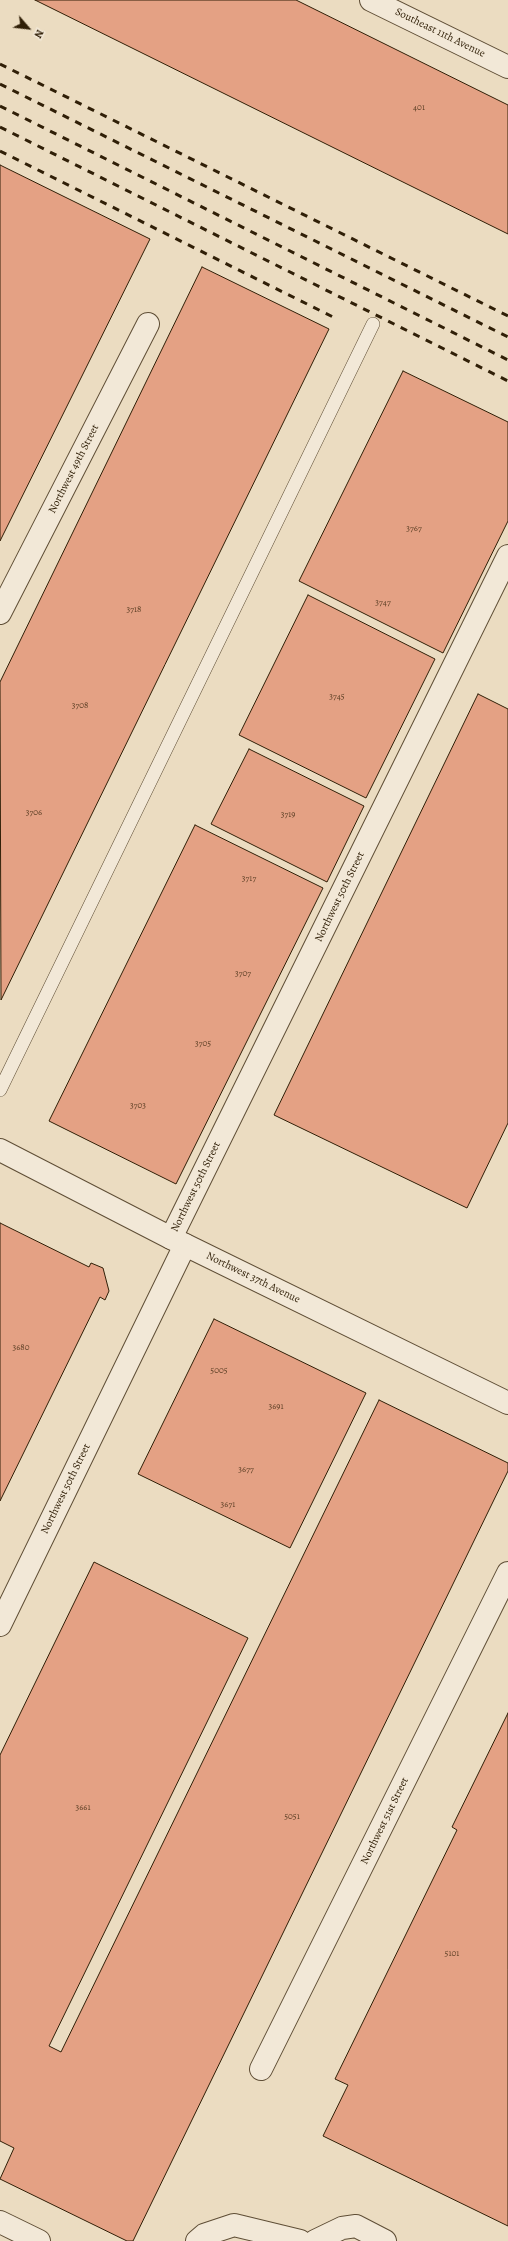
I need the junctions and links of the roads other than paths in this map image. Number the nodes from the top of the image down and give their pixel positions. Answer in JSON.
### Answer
{"nodes":[{"id":1,"x":371,"y":0,"type":"edge"},
{"id":2,"x":508,"y":67,"type":"edge"},
{"id":3,"x":148,"y":324,"type":"dead end"},
{"id":4,"x":373,"y":324,"type":"dead end"},
{"id":5,"x":508,"y":556,"type":"edge"},
{"id":6,"x":0,"y":613,"type":"edge"},
{"id":7,"x":0,"y":1090,"type":"edge"},
{"id":8,"x":0,"y":1150,"type":"edge"},
{"id":9,"x":178,"y":1241,"type":"junction"},
{"id":10,"x":508,"y":1403,"type":"edge"},
{"id":11,"x":508,"y":1573,"type":"edge"},
{"id":12,"x":0,"y":1626,"type":"edge"},
{"id":13,"x":261,"y":2069,"type":"dead end"},
{"id":14,"x":0,"y":2222,"type":"edge"},
{"id":15,"x":39,"y":2241,"type":"edge"},
{"id":16,"x":197,"y":2241,"type":"edge"},
{"id":17,"x":300,"y":2241,"type":"edge"},
{"id":18,"x":315,"y":2241,"type":"edge"},
{"id":19,"x":385,"y":2241,"type":"edge"}],
"edges":[{"from":1,"to":2,"type":"street","name":"Southeast 11th Avenue"},
{"from":3,"to":6,"type":"street","name":"Northwest 49th Street"},
{"from":4,"to":7,"type":"lane"},
{"from":5,"to":9,"type":"street","name":"Northwest 50th Street"},
{"from":8,"to":9,"type":"street","name":"Northwest 37th Avenue"},
{"from":9,"to":10,"type":"street","name":"Northwest 37th Avenue"},
{"from":9,"to":12,"type":"street","name":"Northwest 50th Street"},
{"from":11,"to":13,"type":"street","name":"Northwest 51st Street"},
{"from":14,"to":15,"type":"street"},
{"from":16,"to":17,"type":"street"},
{"from":18,"to":19,"type":"street"}]}
